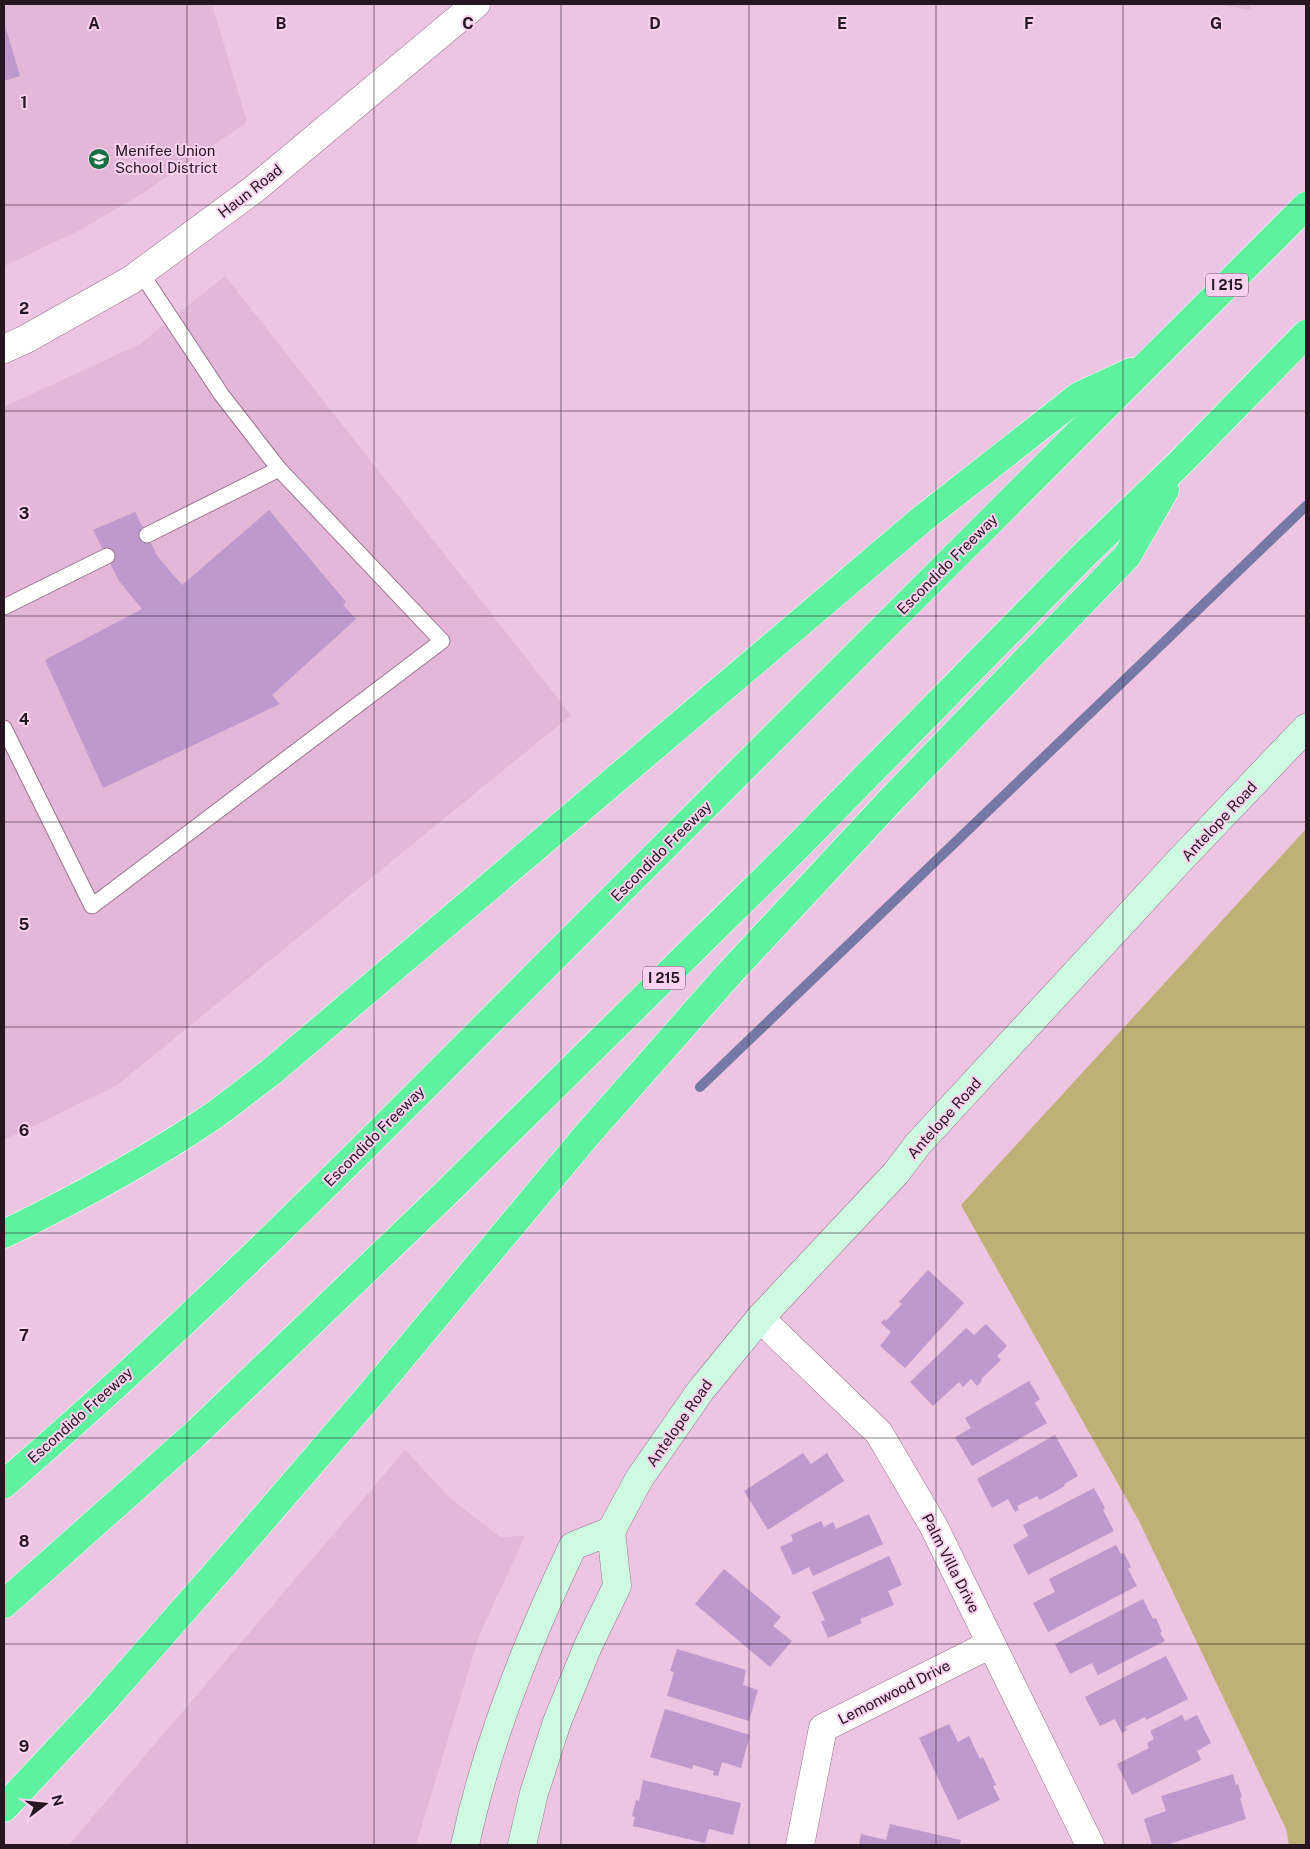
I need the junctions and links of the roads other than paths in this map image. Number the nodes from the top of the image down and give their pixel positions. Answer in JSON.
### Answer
{"nodes":[{"id":1,"x":476,"y":4,"type":"edge"},
{"id":2,"x":1306,"y":206,"type":"edge"},
{"id":3,"x":141,"y":273,"type":"junction"},
{"id":4,"x":1306,"y":334,"type":"edge"},
{"id":5,"x":4,"y":349,"type":"edge"},
{"id":6,"x":1148,"y":364,"type":"junction"},
{"id":7,"x":1179,"y":464,"type":"junction"},
{"id":8,"x":279,"y":470,"type":"junction"},
{"id":9,"x":146,"y":535,"type":"dead end"},
{"id":10,"x":107,"y":556,"type":"dead end"},
{"id":11,"x":4,"y":607,"type":"edge"},
{"id":12,"x":4,"y":728,"type":"edge"},
{"id":13,"x":1306,"y":728,"type":"edge"},
{"id":14,"x":4,"y":1234,"type":"edge"},
{"id":15,"x":760,"y":1318,"type":"junction"},
{"id":16,"x":4,"y":1484,"type":"edge"},
{"id":17,"x":611,"y":1531,"type":"junction"},
{"id":18,"x":4,"y":1604,"type":"edge"},
{"id":19,"x":991,"y":1644,"type":"junction"},
{"id":20,"x":4,"y":1808,"type":"edge"},
{"id":21,"x":465,"y":1845,"type":"edge"},
{"id":22,"x":522,"y":1845,"type":"edge"},
{"id":23,"x":800,"y":1845,"type":"edge"},
{"id":24,"x":1090,"y":1845,"type":"edge"}],
"edges":[{"from":1,"to":3,"type":"street","name":"Haun Road"},
{"from":2,"to":6,"type":"highway","name":"Escondido Freeway","number":"I 215"},
{"from":3,"to":5,"type":"street","name":"Haun Road"},
{"from":3,"to":8,"type":"lane"},
{"from":4,"to":7,"type":"highway","number":"I 215"},
{"from":6,"to":14,"type":"highway"},
{"from":6,"to":16,"type":"highway","name":"Escondido Freeway","number":"I 215"},
{"from":7,"to":18,"type":"highway","number":"I 215"},
{"from":7,"to":20,"type":"highway"},
{"from":8,"to":9,"type":"lane"},
{"from":8,"to":12,"type":"lane"},
{"from":10,"to":11,"type":"lane"},
{"from":13,"to":15,"type":"street","name":"Antelope Road"},
{"from":15,"to":17,"type":"street","name":"Antelope Road"},
{"from":15,"to":19,"type":"street","name":"Palm Villa Drive"},
{"from":17,"to":21,"type":"street"},
{"from":17,"to":22,"type":"street"},
{"from":19,"to":23,"type":"street","name":"Lemonwood Drive"},
{"from":19,"to":24,"type":"street","name":"Palm Villa Drive"}]}
